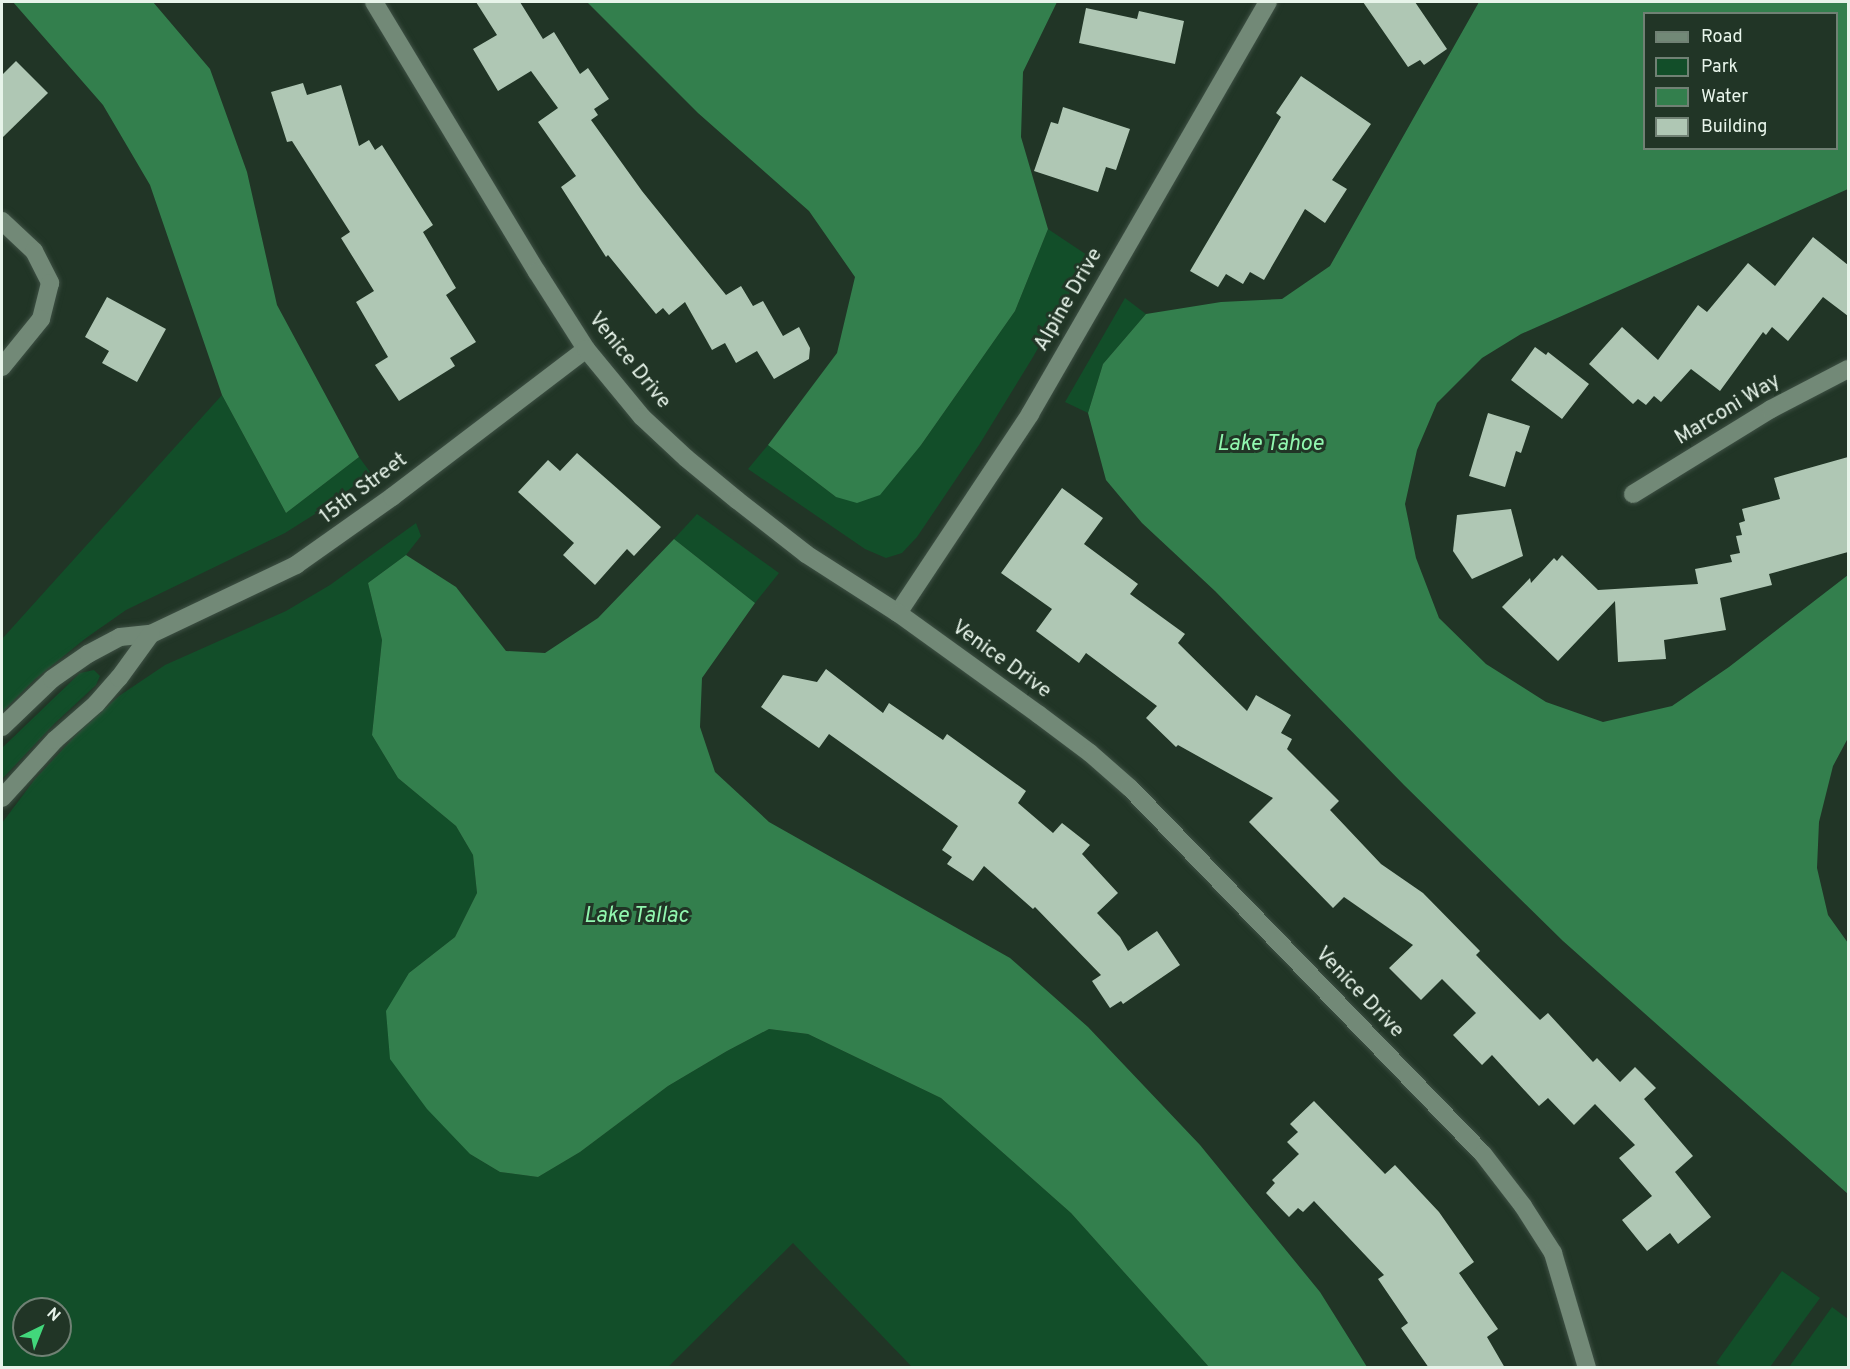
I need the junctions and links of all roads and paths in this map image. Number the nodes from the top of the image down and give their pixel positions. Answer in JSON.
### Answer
{"nodes":[{"id":1,"x":374,"y":2,"type":"edge"},
{"id":2,"x":1268,"y":2,"type":"edge"},
{"id":3,"x":2,"y":221,"type":"edge"},
{"id":4,"x":586,"y":349,"type":"junction"},
{"id":5,"x":2,"y":368,"type":"edge"},
{"id":6,"x":1848,"y":369,"type":"edge"},
{"id":7,"x":1634,"y":494,"type":"dead end"},
{"id":8,"x":898,"y":613,"type":"junction"},
{"id":9,"x":151,"y":634,"type":"junction"},
{"id":10,"x":2,"y":728,"type":"edge"},
{"id":11,"x":2,"y":798,"type":"edge"},
{"id":12,"x":1587,"y":1368,"type":"edge"}],
"edges":[{"from":1,"to":4,"type":"street","name":"Venice Drive"},
{"from":2,"to":8,"type":"street","name":"Alpine Drive"},
{"from":3,"to":5,"type":"street"},
{"from":4,"to":8,"type":"street","name":"Venice Drive"},
{"from":4,"to":9,"type":"street","name":"15th Street"},
{"from":6,"to":7,"type":"street","name":"Marconi Way"},
{"from":8,"to":12,"type":"street","name":"Venice Drive"},
{"from":9,"to":10,"type":"street","name":"15th Street"},
{"from":9,"to":11,"type":"street","name":"15th Street"}]}
